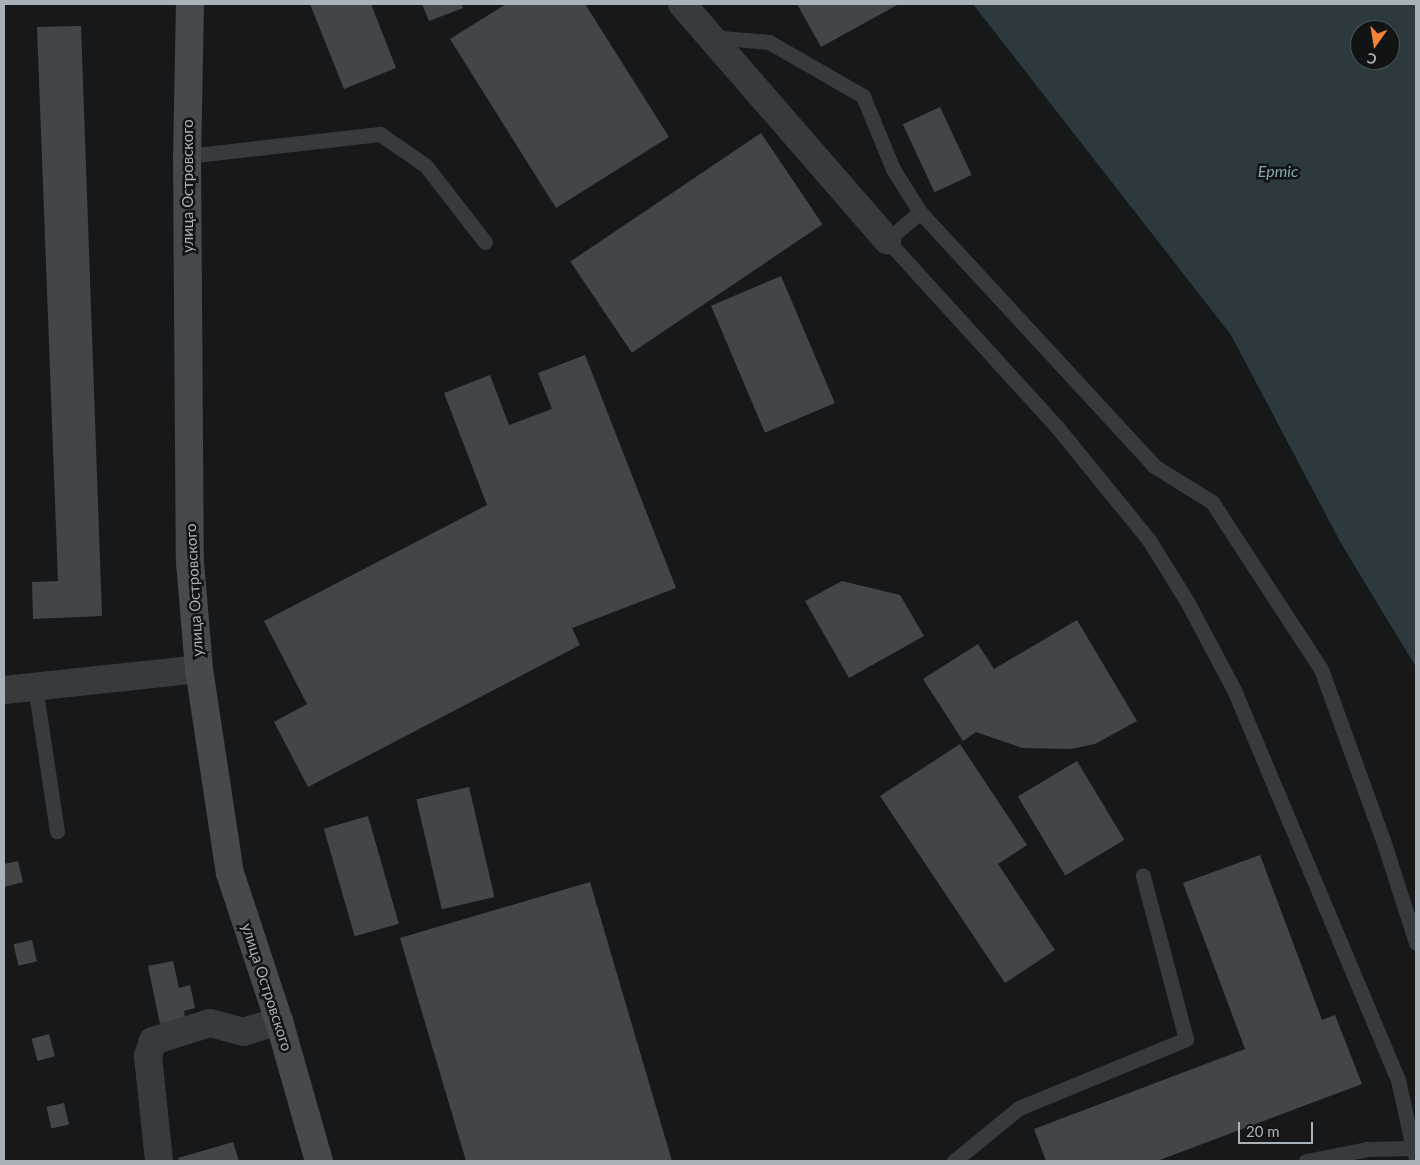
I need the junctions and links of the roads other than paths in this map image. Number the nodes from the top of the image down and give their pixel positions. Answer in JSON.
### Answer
{"nodes":[{"id":1,"x":190,"y":4,"type":"edge"},
{"id":2,"x":682,"y":4,"type":"edge"},
{"id":3,"x":710,"y":37,"type":"junction"},
{"id":4,"x":187,"y":156,"type":"junction"},
{"id":5,"x":920,"y":212,"type":"junction"},
{"id":6,"x":887,"y":240,"type":"junction"},
{"id":7,"x":485,"y":242,"type":"dead end"},
{"id":8,"x":199,"y":669,"type":"junction"},
{"id":9,"x":35,"y":686,"type":"junction"},
{"id":10,"x":4,"y":690,"type":"edge"},
{"id":11,"x":57,"y":831,"type":"dead end"},
{"id":12,"x":1143,"y":876,"type":"dead end"},
{"id":13,"x":1416,"y":943,"type":"edge"},
{"id":14,"x":279,"y":1021,"type":"junction"},
{"id":15,"x":1415,"y":1153,"type":"edge"},
{"id":16,"x":159,"y":1161,"type":"edge"},
{"id":17,"x":319,"y":1161,"type":"edge"},
{"id":18,"x":954,"y":1161,"type":"edge"},
{"id":19,"x":1306,"y":1161,"type":"edge"}],
"edges":[{"from":1,"to":4,"type":"main road","name":"улица Островского"},
{"from":2,"to":3,"type":"street"},
{"from":3,"to":5,"type":"lane"},
{"from":3,"to":6,"type":"street"},
{"from":4,"to":7,"type":"lane"},
{"from":4,"to":8,"type":"main road","name":"улица Островского"},
{"from":5,"to":6,"type":"lane"},
{"from":5,"to":13,"type":"lane"},
{"from":6,"to":15,"type":"lane"},
{"from":8,"to":9,"type":"street"},
{"from":8,"to":14,"type":"main road","name":"улица Островского"},
{"from":9,"to":10,"type":"street"},
{"from":9,"to":11,"type":"lane"},
{"from":12,"to":18,"type":"lane"},
{"from":14,"to":16,"type":"street"},
{"from":14,"to":17,"type":"main road","name":"улица Островского"},
{"from":15,"to":19,"type":"lane"}]}
